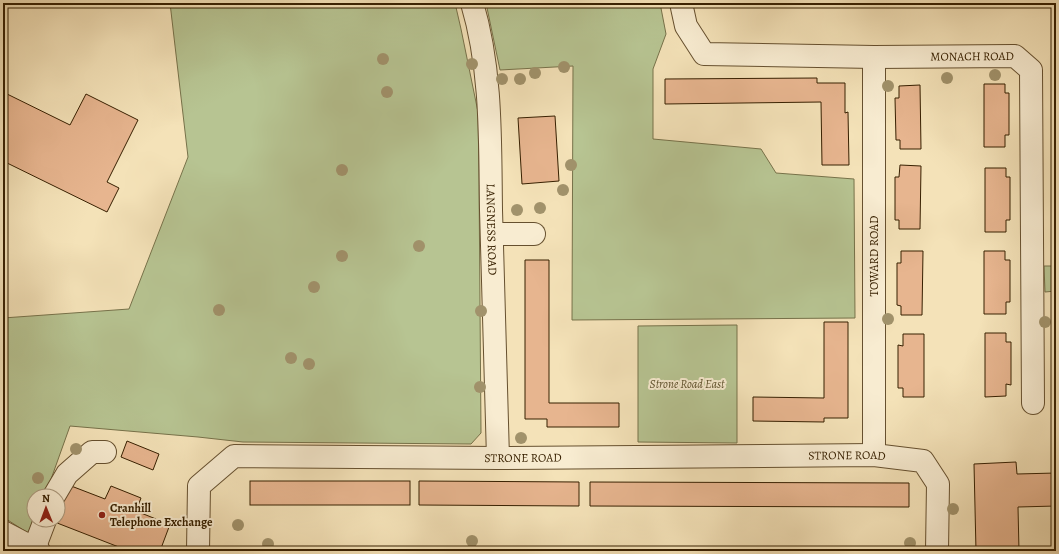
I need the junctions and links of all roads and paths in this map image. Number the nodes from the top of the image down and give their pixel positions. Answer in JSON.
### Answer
{"nodes":[{"id":1,"x":472,"y":3,"type":"edge"},
{"id":2,"x":681,"y":3,"type":"edge"},
{"id":3,"x":874,"y":57,"type":"junction"},
{"id":4,"x":492,"y":234,"type":"junction"},
{"id":5,"x":534,"y":234,"type":"dead end"},
{"id":6,"x":1033,"y":402,"type":"dead end"},
{"id":7,"x":105,"y":452,"type":"dead end"},
{"id":8,"x":874,"y":455,"type":"junction"},
{"id":9,"x":498,"y":458,"type":"junction"},
{"id":10,"x":59,"y":488,"type":"edge"},
{"id":11,"x":43,"y":528,"type":"edge"},
{"id":12,"x":3,"y":532,"type":"edge"},
{"id":13,"x":36,"y":550,"type":"edge"},
{"id":14,"x":198,"y":551,"type":"edge"},
{"id":15,"x":937,"y":551,"type":"edge"}],
"edges":[{"from":1,"to":4,"type":"street","name":"LANGNESS ROAD"},
{"from":2,"to":3,"type":"street","name":"MONACH ROAD"},
{"from":3,"to":6,"type":"street","name":"MONACH ROAD"},
{"from":3,"to":8,"type":"street","name":"TOWARD ROAD"},
{"from":4,"to":5,"type":"street"},
{"from":4,"to":9,"type":"street","name":"LANGNESS ROAD"},
{"from":7,"to":10,"type":"street"},
{"from":8,"to":9,"type":"street","name":"STRONE ROAD"},
{"from":8,"to":15,"type":"street","name":"STRONE ROAD"},
{"from":9,"to":14,"type":"street","name":"STRONE ROAD"},
{"from":11,"to":13,"type":"street"},
{"from":12,"to":13,"type":"street"}]}
